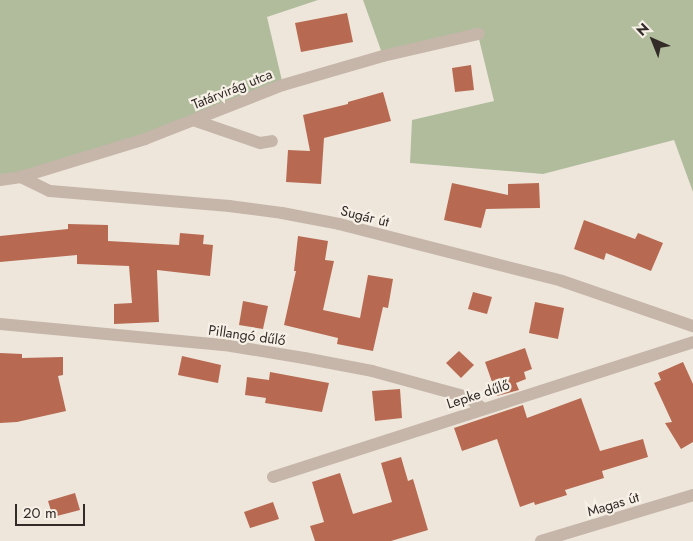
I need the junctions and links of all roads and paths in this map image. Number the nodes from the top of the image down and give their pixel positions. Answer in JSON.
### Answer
{"nodes":[{"id":1,"x":478,"y":34,"type":"dead end"},
{"id":2,"x":196,"y":121,"type":"junction"},
{"id":3,"x":272,"y":141,"type":"dead end"},
{"id":4,"x":21,"y":177,"type":"junction"},
{"id":5,"x":0,"y":180,"type":"edge"},
{"id":6,"x":0,"y":324,"type":"edge"},
{"id":7,"x":693,"y":326,"type":"edge"},
{"id":8,"x":693,"y":342,"type":"edge"},
{"id":9,"x":482,"y":408,"type":"junction"},
{"id":10,"x":273,"y":477,"type":"dead end"},
{"id":11,"x":693,"y":495,"type":"edge"},
{"id":12,"x":541,"y":541,"type":"edge"}],
"edges":[{"from":1,"to":2,"type":"street","name":"Tatárvirág utca"},
{"from":2,"to":3,"type":"street"},
{"from":2,"to":4,"type":"street","name":"Tatárvirág utca"},
{"from":4,"to":5,"type":"street","name":"Tatárvirág utca"},
{"from":4,"to":7,"type":"street","name":"Sugár út"},
{"from":6,"to":9,"type":"street","name":"Pillangó dűlő"},
{"from":8,"to":9,"type":"street","name":"Lepke dűlő"},
{"from":9,"to":10,"type":"street","name":"Lepke dűlő"},
{"from":11,"to":12,"type":"street","name":"Magas út"}]}
